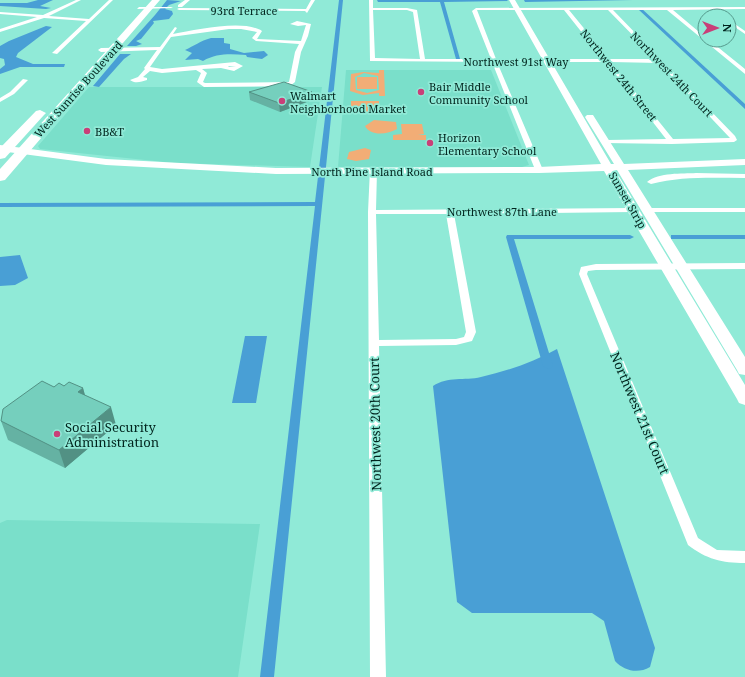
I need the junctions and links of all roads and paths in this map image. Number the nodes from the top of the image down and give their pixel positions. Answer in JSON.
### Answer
{"nodes":[{"id":1,"x":79,"y":0,"type":"edge"},
{"id":2,"x":111,"y":0,"type":"edge"},
{"id":3,"x":188,"y":0,"type":"edge"},
{"id":4,"x":313,"y":0,"type":"edge"},
{"id":5,"x":372,"y":0,"type":"edge"},
{"id":6,"x":512,"y":0,"type":"edge"},
{"id":7,"x":152,"y":4,"type":"edge"},
{"id":8,"x":227,"y":5,"type":"dead end"},
{"id":9,"x":519,"y":6,"type":"edge"},
{"id":10,"x":180,"y":8,"type":"junction"},
{"id":11,"x":565,"y":8,"type":"junction"},
{"id":12,"x":609,"y":8,"type":"junction"},
{"id":13,"x":668,"y":8,"type":"junction"},
{"id":14,"x":697,"y":8,"type":"edge"},
{"id":15,"x":372,"y":9,"type":"junction"},
{"id":16,"x":224,"y":10,"type":"junction"},
{"id":17,"x":0,"y":13,"type":"edge"},
{"id":18,"x":42,"y":17,"type":"junction"},
{"id":19,"x":89,"y":20,"type":"junction"},
{"id":20,"x":303,"y":24,"type":"dead end"},
{"id":21,"x":175,"y":28,"type":"dead end"},
{"id":22,"x":1,"y":30,"type":"edge"},
{"id":23,"x":697,"y":32,"type":"edge"},
{"id":24,"x":169,"y":36,"type":"junction"},
{"id":25,"x":302,"y":43,"type":"junction"},
{"id":26,"x":161,"y":48,"type":"junction"},
{"id":27,"x":716,"y":48,"type":"edge"},
{"id":28,"x":107,"y":50,"type":"junction"},
{"id":29,"x":56,"y":53,"type":"dead end"},
{"id":30,"x":424,"y":61,"type":"junction"},
{"id":31,"x":609,"y":61,"type":"junction"},
{"id":32,"x":660,"y":61,"type":"junction"},
{"id":33,"x":732,"y":61,"type":"junction"},
{"id":34,"x":745,"y":61,"type":"edge"},
{"id":35,"x":494,"y":62,"type":"junction"},
{"id":36,"x":552,"y":62,"type":"junction"},
{"id":37,"x":224,"y":66,"type":"dead end"},
{"id":38,"x":198,"y":69,"type":"junction"},
{"id":39,"x":149,"y":70,"type":"junction"},
{"id":40,"x":745,"y":72,"type":"edge"},
{"id":41,"x":140,"y":77,"type":"dead end"},
{"id":42,"x":25,"y":80,"type":"dead end"},
{"id":43,"x":576,"y":93,"type":"dead end"},
{"id":44,"x":0,"y":100,"type":"edge"},
{"id":45,"x":587,"y":111,"type":"dead end"},
{"id":46,"x":607,"y":142,"type":"junction"},
{"id":47,"x":672,"y":142,"type":"junction"},
{"id":48,"x":2,"y":152,"type":"edge"},
{"id":49,"x":19,"y":155,"type":"junction"},
{"id":50,"x":745,"y":162,"type":"edge"},
{"id":51,"x":745,"y":168,"type":"edge"},
{"id":52,"x":539,"y":170,"type":"junction"},
{"id":53,"x":618,"y":171,"type":"junction"},
{"id":54,"x":373,"y":174,"type":"junction"},
{"id":55,"x":745,"y":176,"type":"edge"},
{"id":56,"x":0,"y":177,"type":"edge"},
{"id":57,"x":651,"y":182,"type":"dead end"},
{"id":58,"x":632,"y":210,"type":"junction"},
{"id":59,"x":647,"y":210,"type":"junction"},
{"id":60,"x":745,"y":210,"type":"edge"},
{"id":61,"x":372,"y":212,"type":"junction"},
{"id":62,"x":450,"y":212,"type":"junction"},
{"id":63,"x":674,"y":266,"type":"junction"},
{"id":64,"x":745,"y":266,"type":"edge"},
{"id":65,"x":374,"y":343,"type":"junction"},
{"id":66,"x":745,"y":370,"type":"edge"},
{"id":67,"x":745,"y":399,"type":"edge"},
{"id":68,"x":745,"y":557,"type":"edge"},
{"id":69,"x":378,"y":677,"type":"edge"}],
"edges":[{"from":1,"to":18,"type":"street"},
{"from":2,"to":19,"type":"street"},
{"from":3,"to":10,"type":"street"},
{"from":4,"to":16,"type":"street","name":"93rd Terrace"},
{"from":5,"to":15,"type":"street"},
{"from":6,"to":9,"type":"street","name":"Sunset Strip"},
{"from":7,"to":10,"type":"street"},
{"from":7,"to":28,"type":"highway","name":"West Sunrise Boulevard"},
{"from":7,"to":28,"type":"highway","name":"West Sunrise Boulevard"},
{"from":8,"to":16,"type":"street"},
{"from":9,"to":11,"type":"street"},
{"from":9,"to":35,"type":"street"},
{"from":9,"to":36,"type":"street","name":"Sunset Strip"},
{"from":10,"to":16,"type":"street","name":"93rd Terrace"},
{"from":11,"to":12,"type":"street"},
{"from":11,"to":31,"type":"street","name":"Northwest 24th Street"},
{"from":12,"to":13,"type":"street"},
{"from":12,"to":32,"type":"street","name":"Northwest 24th Court"},
{"from":13,"to":14,"type":"street"},
{"from":13,"to":23,"type":"street"},
{"from":15,"to":30,"type":"street"},
{"from":15,"to":30,"type":"street","name":"Northwest 91st Way"},
{"from":17,"to":18,"type":"street"},
{"from":18,"to":19,"type":"street"},
{"from":18,"to":22,"type":"street"},
{"from":19,"to":29,"type":"street"},
{"from":20,"to":25,"type":"street"},
{"from":21,"to":24,"type":"street"},
{"from":24,"to":25,"type":"street"},
{"from":24,"to":26,"type":"street"},
{"from":25,"to":38,"type":"street"},
{"from":26,"to":28,"type":"street"},
{"from":26,"to":39,"type":"street"},
{"from":27,"to":33,"type":"street"},
{"from":28,"to":48,"type":"highway","name":"West Sunrise Boulevard"},
{"from":28,"to":49,"type":"highway","name":"West Sunrise Boulevard"},
{"from":30,"to":35,"type":"street","name":"Northwest 91st Way"},
{"from":31,"to":32,"type":"street","name":"Northwest 91st Way"},
{"from":31,"to":36,"type":"street","name":"Northwest 91st Way"},
{"from":31,"to":47,"type":"street","name":"Northwest 24th Street"},
{"from":32,"to":47,"type":"street","name":"Northwest 24th Court"},
{"from":33,"to":34,"type":"street"},
{"from":33,"to":40,"type":"street"},
{"from":35,"to":36,"type":"street","name":"Northwest 91st Way"},
{"from":35,"to":52,"type":"street"},
{"from":36,"to":43,"type":"street","name":"Sunset Strip"},
{"from":36,"to":53,"type":"street","name":"Sunset Strip"},
{"from":37,"to":38,"type":"street"},
{"from":38,"to":39,"type":"street"},
{"from":39,"to":41,"type":"street"},
{"from":42,"to":44,"type":"street"},
{"from":45,"to":46,"type":"street","name":"Sunset Strip"},
{"from":46,"to":47,"type":"street"},
{"from":46,"to":53,"type":"street","name":"Sunset Strip"},
{"from":48,"to":49,"type":"street","name":"North Pine Island Road"},
{"from":49,"to":54,"type":"street","name":"North Pine Island Road"},
{"from":49,"to":56,"type":"highway","name":"West Sunrise Boulevard"},
{"from":50,"to":53,"type":"street","name":"North Pine Island Road"},
{"from":51,"to":53,"type":"street","name":"North Pine Island Road"},
{"from":52,"to":53,"type":"street","name":"North Pine Island Road"},
{"from":52,"to":54,"type":"street","name":"North Pine Island Road"},
{"from":53,"to":54,"type":"street","name":"North Pine Island Road"},
{"from":53,"to":58,"type":"street","name":"Sunset Strip"},
{"from":53,"to":59,"type":"street","name":"Sunset Strip"},
{"from":54,"to":61,"type":"street","name":"Northwest 20th Court"},
{"from":55,"to":57,"type":"street"},
{"from":58,"to":62,"type":"street","name":"Northwest 87th Lane"},
{"from":58,"to":63,"type":"street","name":"Sunset Strip"},
{"from":59,"to":60,"type":"street"},
{"from":59,"to":63,"type":"street","name":"Sunset Strip"},
{"from":61,"to":62,"type":"street","name":"Northwest 87th Lane"},
{"from":61,"to":65,"type":"street","name":"Northwest 20th Court"},
{"from":62,"to":65,"type":"street"},
{"from":63,"to":64,"type":"street"},
{"from":63,"to":66,"type":"street","name":"Sunset Strip"},
{"from":63,"to":67,"type":"street","name":"Sunset Strip"},
{"from":63,"to":68,"type":"street","name":"Northwest 21st Court"},
{"from":65,"to":69,"type":"street","name":"Northwest 20th Court"}]}
